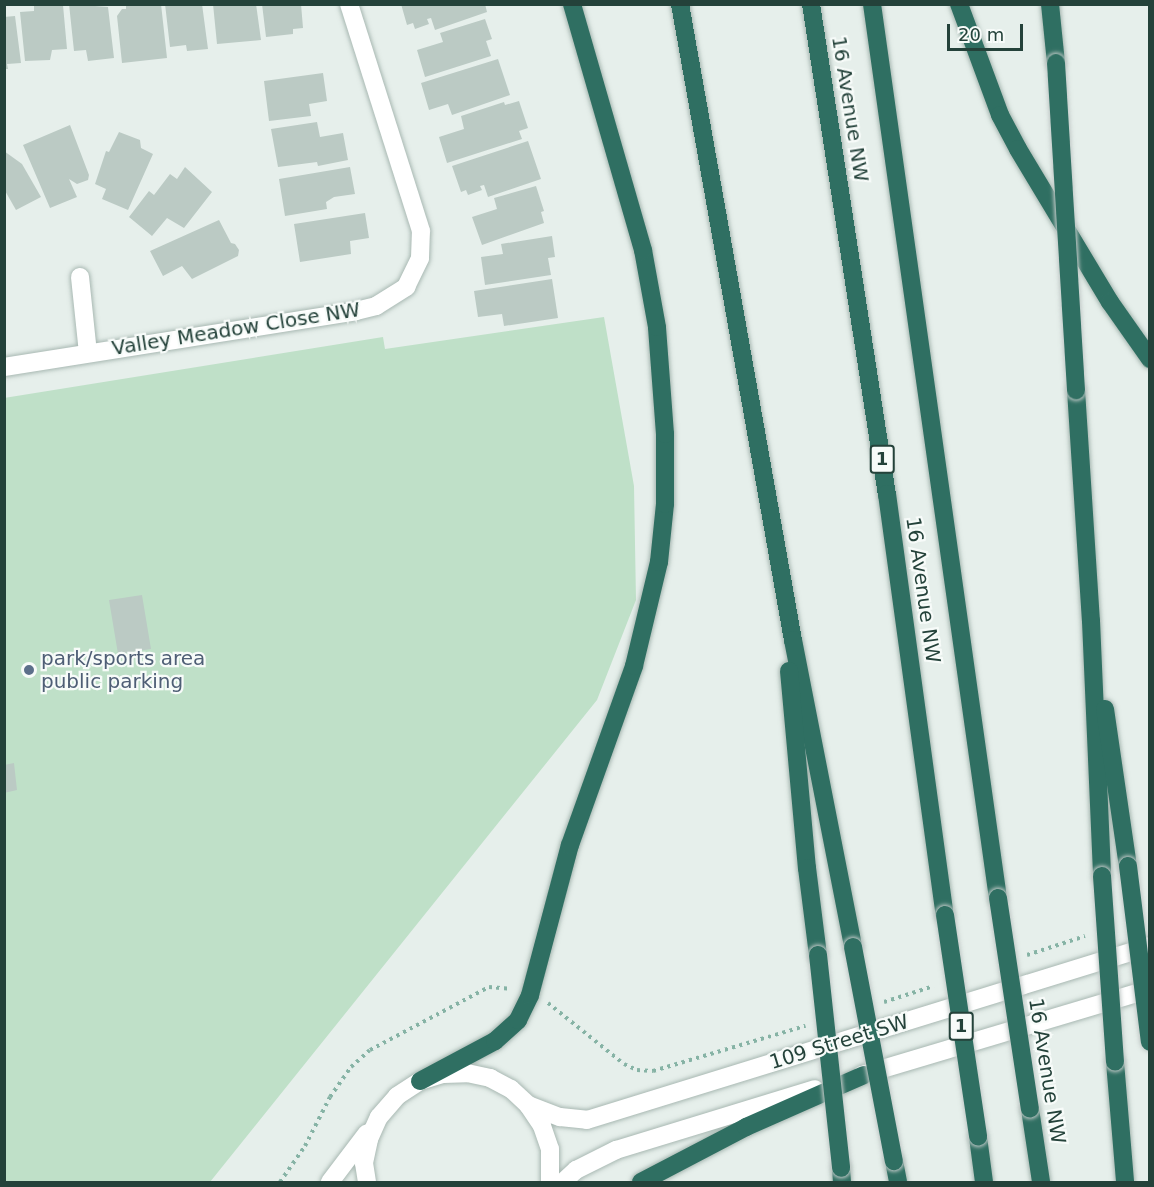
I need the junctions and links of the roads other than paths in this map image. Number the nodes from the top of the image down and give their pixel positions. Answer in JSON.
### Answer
{"nodes":[{"id":1,"x":349,"y":4,"type":"edge"},
{"id":2,"x":572,"y":4,"type":"edge"},
{"id":3,"x":680,"y":4,"type":"edge"},
{"id":4,"x":811,"y":4,"type":"edge"},
{"id":5,"x":872,"y":4,"type":"edge"},
{"id":6,"x":959,"y":4,"type":"edge"},
{"id":7,"x":1050,"y":4,"type":"edge"},
{"id":8,"x":80,"y":277,"type":"dead end"},
{"id":9,"x":88,"y":353,"type":"junction"},
{"id":10,"x":1149,"y":359,"type":"edge"},
{"id":11,"x":4,"y":367,"type":"edge"},
{"id":12,"x":780,"y":562,"type":"junction"},
{"id":13,"x":1091,"y":621,"type":"junction"},
{"id":14,"x":1149,"y":946,"type":"edge"},
{"id":15,"x":1149,"y":989,"type":"edge"},
{"id":16,"x":1149,"y":1042,"type":"edge"},
{"id":17,"x":864,"y":1075,"type":"junction"},
{"id":18,"x":420,"y":1081,"type":"junction"},
{"id":19,"x":528,"y":1105,"type":"junction"},
{"id":20,"x":379,"y":1117,"type":"junction"},
{"id":21,"x":841,"y":1175,"type":"edge"},
{"id":22,"x":330,"y":1182,"type":"edge"},
{"id":23,"x":366,"y":1182,"type":"edge"},
{"id":24,"x":550,"y":1182,"type":"edge"},
{"id":25,"x":563,"y":1182,"type":"edge"},
{"id":26,"x":641,"y":1182,"type":"edge"},
{"id":27,"x":898,"y":1182,"type":"edge"},
{"id":28,"x":984,"y":1182,"type":"edge"},
{"id":29,"x":1041,"y":1182,"type":"edge"},
{"id":30,"x":1125,"y":1182,"type":"edge"}],
"edges":[{"from":1,"to":9,"type":"street","name":"Valley Meadow Close NW"},
{"from":2,"to":18,"type":"highway"},
{"from":3,"to":12,"type":"highway"},
{"from":4,"to":28,"type":"highway","name":"16 Avenue NW","number":"1","bridge":true},
{"from":5,"to":29,"type":"highway","name":"16 Avenue NW","bridge":true},
{"from":6,"to":10,"type":"highway"},
{"from":7,"to":13,"type":"highway","bridge":true},
{"from":8,"to":9,"type":"street","name":"Valley Meadow Close NW"},
{"from":9,"to":11,"type":"street","name":"Valley Meadow Close NW"},
{"from":12,"to":21,"type":"highway","bridge":true},
{"from":12,"to":27,"type":"highway","bridge":true},
{"from":13,"to":16,"type":"highway","bridge":true},
{"from":13,"to":30,"type":"highway","bridge":true},
{"from":14,"to":19,"type":"street","name":"109 Street SW"},
{"from":15,"to":17,"type":"street","name":"109 Street SW"},
{"from":17,"to":25,"type":"street","name":"109 Street SW"},
{"from":17,"to":26,"type":"highway"},
{"from":18,"to":19,"type":"street"},
{"from":18,"to":20,"type":"street"},
{"from":19,"to":24,"type":"street"},
{"from":20,"to":22,"type":"street"},
{"from":20,"to":23,"type":"street"}]}
